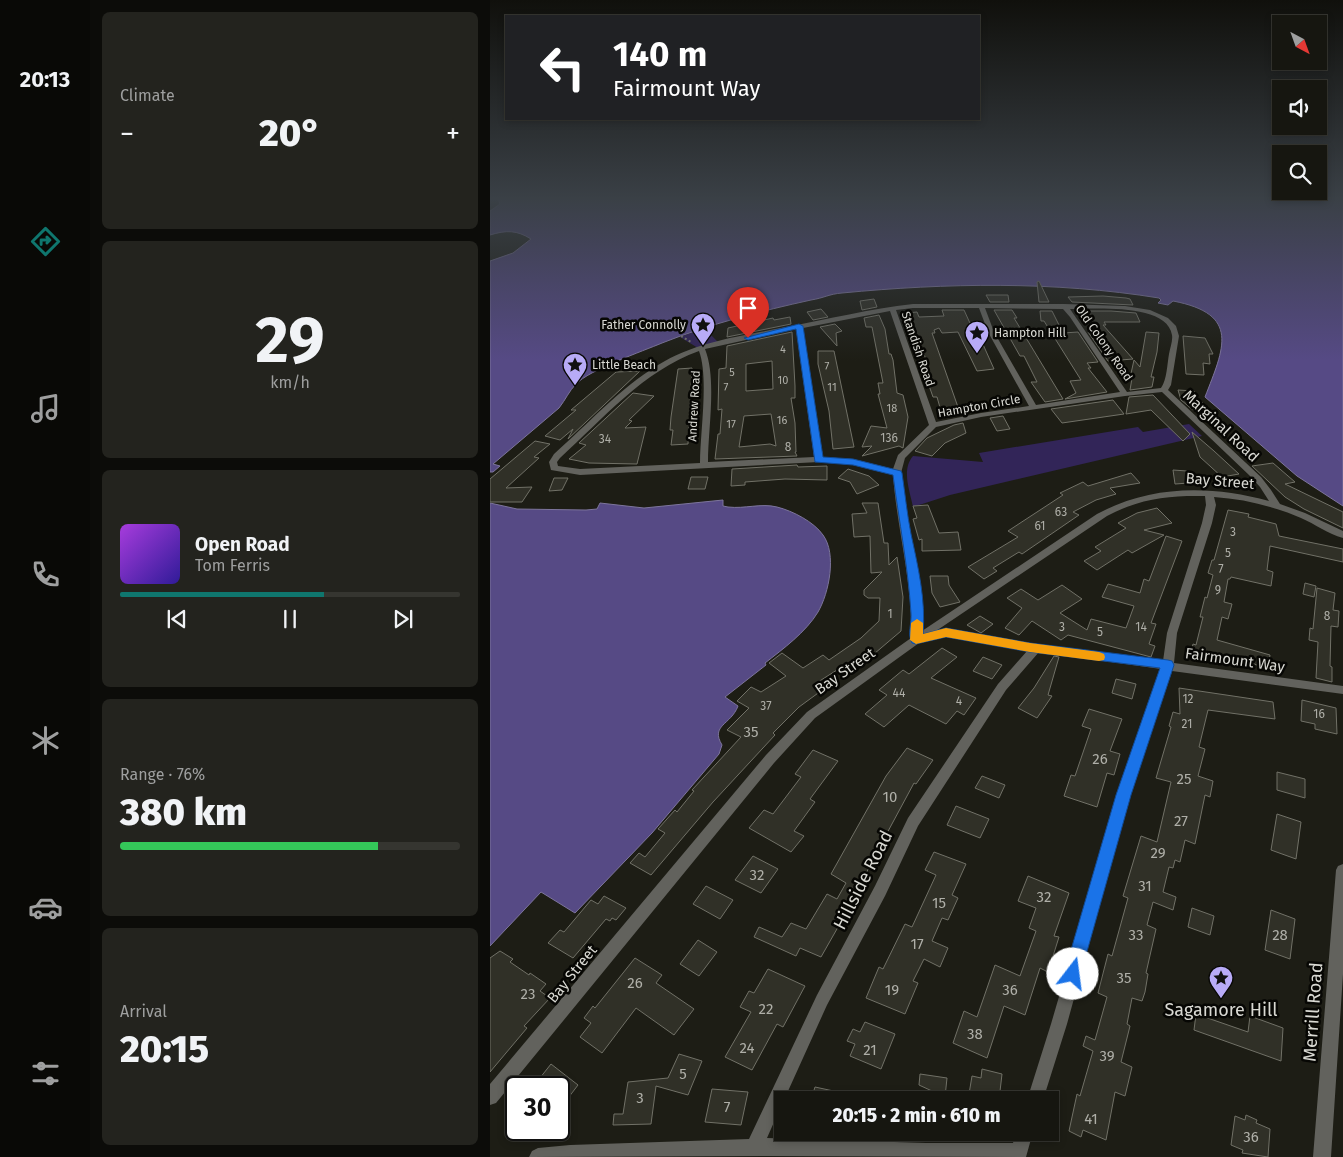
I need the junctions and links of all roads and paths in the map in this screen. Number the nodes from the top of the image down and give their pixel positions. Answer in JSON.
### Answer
{"nodes":[{"id":1,"x":981,"y":306,"type":"junction"},
{"id":2,"x":1064,"y":306,"type":"junction"},
{"id":3,"x":892,"y":308,"type":"junction"},
{"id":4,"x":799,"y":326,"type":"junction"},
{"id":5,"x":681,"y":336,"type":"dead end"},
{"id":6,"x":685,"y":338,"type":"dead end"},
{"id":7,"x":702,"y":350,"type":"junction"},
{"id":8,"x":1164,"y":390,"type":"junction"},
{"id":9,"x":1125,"y":394,"type":"junction"},
{"id":10,"x":1034,"y":408,"type":"junction"},
{"id":11,"x":933,"y":425,"type":"junction"},
{"id":12,"x":819,"y":460,"type":"junction"},
{"id":13,"x":704,"y":465,"type":"junction"},
{"id":14,"x":897,"y":473,"type":"junction"},
{"id":15,"x":1209,"y":495,"type":"junction"},
{"id":16,"x":1276,"y":506,"type":"junction"},
{"id":17,"x":1343,"y":535,"type":"edge"},
{"id":18,"x":916,"y":640,"type":"junction"},
{"id":19,"x":1036,"y":648,"type":"junction"},
{"id":20,"x":1168,"y":665,"type":"junction"},
{"id":21,"x":1343,"y":690,"type":"edge"},
{"id":22,"x":1343,"y":870,"type":"edge"},
{"id":23,"x":1038,"y":1091,"type":"edge"},
{"id":24,"x":490,"y":1097,"type":"edge"},
{"id":25,"x":1022,"y":1141,"type":"edge"},
{"id":26,"x":754,"y":1147,"type":"junction"},
{"id":27,"x":1018,"y":1154,"type":"edge"},
{"id":28,"x":538,"y":1157,"type":"edge"},
{"id":29,"x":1322,"y":1157,"type":"edge"}],
"edges":[{"from":1,"to":2,"type":"street"},
{"from":1,"to":3,"type":"street"},
{"from":1,"to":10,"type":"street"},
{"from":2,"to":8,"type":"street"},
{"from":2,"to":9,"type":"street","name":"Old Colony Road"},
{"from":3,"to":4,"type":"street"},
{"from":3,"to":11,"type":"street","name":"Standish Road"},
{"from":4,"to":7,"type":"street"},
{"from":4,"to":12,"type":"street"},
{"from":5,"to":6,"type":"path"},
{"from":7,"to":13,"type":"street","name":"Andrew Road"},
{"from":7,"to":13,"type":"street"},
{"from":8,"to":9,"type":"street","name":"Hampton Circle"},
{"from":8,"to":16,"type":"street","name":"Marginal Road"},
{"from":9,"to":10,"type":"street","name":"Hampton Circle"},
{"from":10,"to":11,"type":"street","name":"Hampton Circle"},
{"from":11,"to":14,"type":"street","name":"Hampton Circle"},
{"from":12,"to":13,"type":"street"},
{"from":12,"to":14,"type":"street"},
{"from":14,"to":18,"type":"street"},
{"from":15,"to":16,"type":"street","name":"Bay Street"},
{"from":15,"to":18,"type":"street","name":"Bay Street"},
{"from":15,"to":20,"type":"street"},
{"from":16,"to":17,"type":"street","name":"Bay Street"},
{"from":18,"to":19,"type":"street","name":"Fairmount Way"},
{"from":18,"to":24,"type":"street","name":"Bay Street"},
{"from":19,"to":20,"type":"street","name":"Fairmount Way"},
{"from":19,"to":26,"type":"street","name":"Hillside Road"},
{"from":20,"to":21,"type":"street","name":"Fairmount Way"},
{"from":20,"to":23,"type":"street"},
{"from":22,"to":29,"type":"street","name":"Merrill Road"},
{"from":25,"to":27,"type":"street"},
{"from":26,"to":27,"type":"street"},
{"from":26,"to":28,"type":"street"}]}
